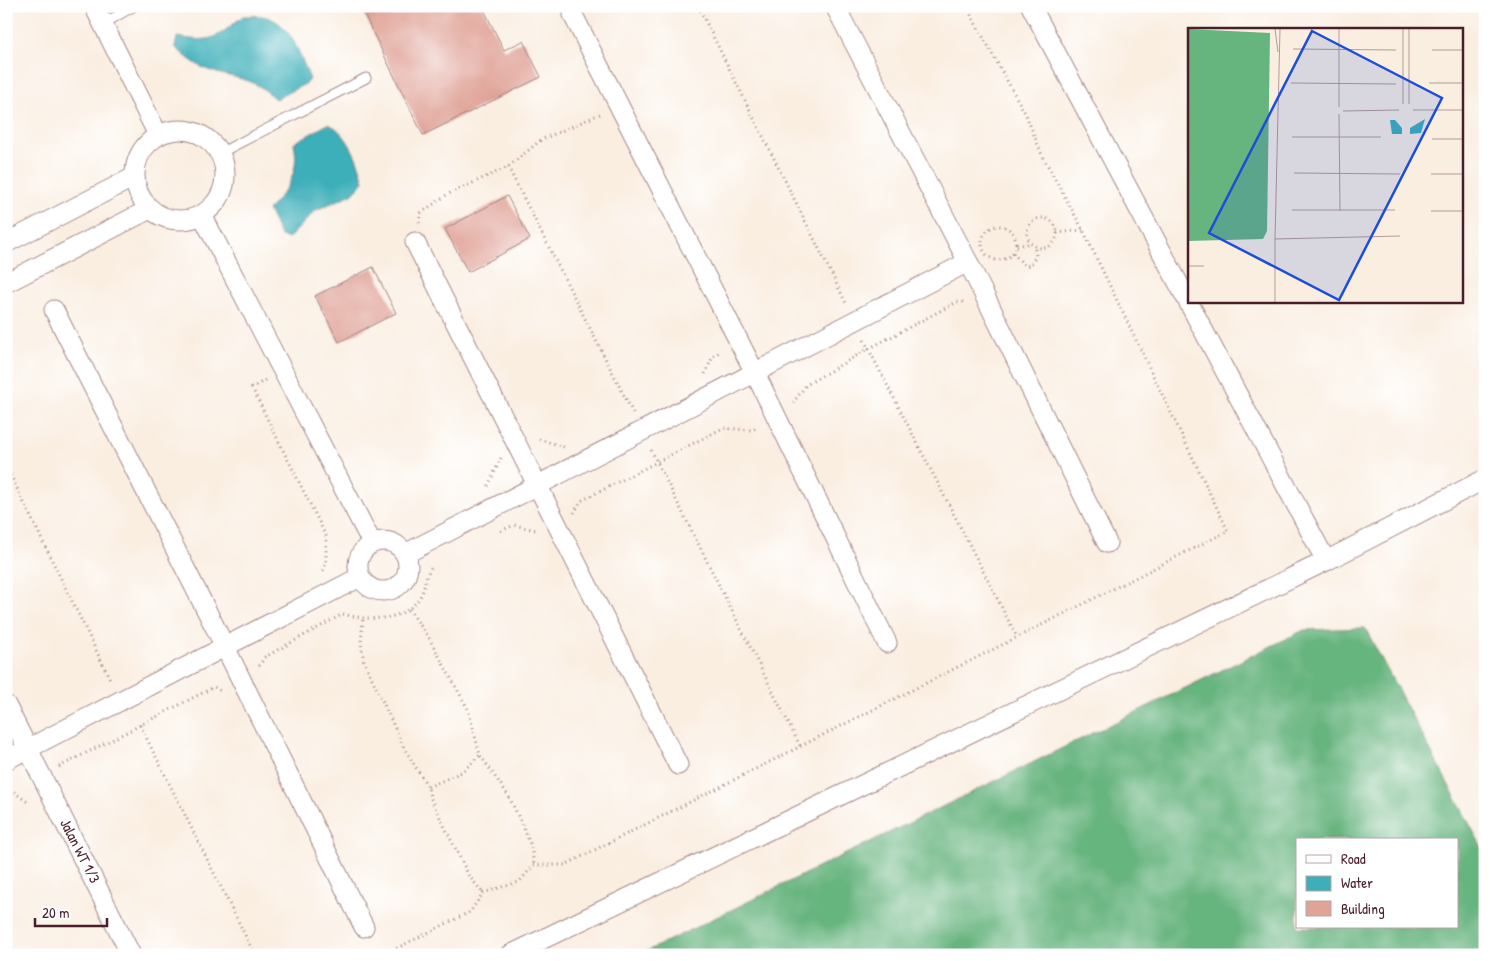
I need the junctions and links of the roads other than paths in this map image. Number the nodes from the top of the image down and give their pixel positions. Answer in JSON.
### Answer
{"nodes":[{"id":1,"x":94,"y":6,"type":"edge"},
{"id":2,"x":134,"y":6,"type":"edge"},
{"id":3,"x":835,"y":6,"type":"edge"},
{"id":4,"x":1031,"y":6,"type":"edge"},
{"id":5,"x":573,"y":15,"type":"dead end"},
{"id":6,"x":103,"y":24,"type":"junction"},
{"id":7,"x":366,"y":78,"type":"dead end"},
{"id":8,"x":158,"y":135,"type":"junction"},
{"id":9,"x":220,"y":153,"type":"junction"},
{"id":10,"x":134,"y":177,"type":"junction"},
{"id":11,"x":150,"y":210,"type":"junction"},
{"id":12,"x":202,"y":214,"type":"junction"},
{"id":13,"x":415,"y":242,"type":"road end"},
{"id":14,"x":6,"y":243,"type":"edge"},
{"id":15,"x":968,"y":262,"type":"junction"},
{"id":16,"x":6,"y":283,"type":"edge"},
{"id":17,"x":1188,"y":301,"type":"edge"},
{"id":18,"x":1188,"y":302,"type":"edge"},
{"id":19,"x":54,"y":310,"type":"dead end"},
{"id":20,"x":755,"y":373,"type":"junction"},
{"id":21,"x":1485,"y":479,"type":"edge"},
{"id":22,"x":538,"y":484,"type":"junction"},
{"id":23,"x":372,"y":543,"type":"junction"},
{"id":24,"x":1107,"y":543,"type":"dead end"},
{"id":25,"x":405,"y":554,"type":"junction"},
{"id":26,"x":1326,"y":561,"type":"junction"},
{"id":27,"x":360,"y":577,"type":"junction"},
{"id":28,"x":887,"y":643,"type":"dead end"},
{"id":29,"x":225,"y":647,"type":"junction"},
{"id":30,"x":6,"y":705,"type":"edge"},
{"id":31,"x":28,"y":748,"type":"junction"},
{"id":32,"x":6,"y":760,"type":"edge"},
{"id":33,"x":678,"y":764,"type":"dead end"},
{"id":34,"x":364,"y":927,"type":"dead end"},
{"id":35,"x":131,"y":955,"type":"edge"},
{"id":36,"x":510,"y":955,"type":"edge"}],
"edges":[{"from":1,"to":6,"type":"street"},
{"from":2,"to":6,"type":"lane"},
{"from":3,"to":15,"type":"street"},
{"from":4,"to":17,"type":"street"},
{"from":5,"to":20,"type":"street"},
{"from":6,"to":8,"type":"street"},
{"from":7,"to":9,"type":"lane"},
{"from":8,"to":9,"type":"street"},
{"from":8,"to":10,"type":"street"},
{"from":9,"to":12,"type":"street"},
{"from":10,"to":11,"type":"street"},
{"from":10,"to":14,"type":"street"},
{"from":11,"to":12,"type":"street"},
{"from":11,"to":16,"type":"street"},
{"from":12,"to":23,"type":"street"},
{"from":13,"to":22,"type":"street"},
{"from":15,"to":20,"type":"street"},
{"from":15,"to":24,"type":"street"},
{"from":18,"to":26,"type":"street"},
{"from":19,"to":29,"type":"street"},
{"from":20,"to":22,"type":"street"},
{"from":20,"to":28,"type":"street"},
{"from":21,"to":26,"type":"street"},
{"from":22,"to":25,"type":"street"},
{"from":22,"to":33,"type":"street"},
{"from":23,"to":25,"type":"street"},
{"from":23,"to":27,"type":"street"},
{"from":25,"to":27,"type":"street"},
{"from":26,"to":36,"type":"street"},
{"from":27,"to":29,"type":"street"},
{"from":29,"to":31,"type":"street"},
{"from":29,"to":34,"type":"street"},
{"from":30,"to":31,"type":"street","name":"Jalan WT 1/3"},
{"from":31,"to":32,"type":"street"},
{"from":31,"to":35,"type":"street","name":"Jalan WT 1/3"}]}
